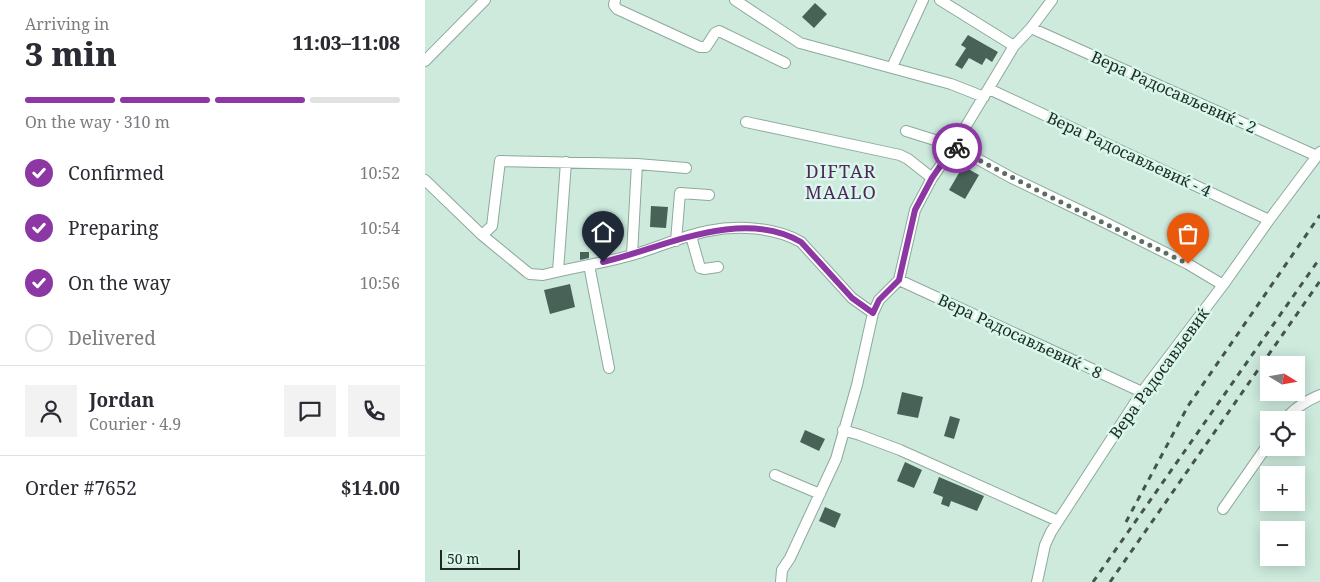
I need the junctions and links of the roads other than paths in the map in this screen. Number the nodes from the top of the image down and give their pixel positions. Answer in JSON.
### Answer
{"nodes":[{"id":1,"x":485,"y":0,"type":"edge"},
{"id":2,"x":615,"y":0,"type":"edge"},
{"id":3,"x":735,"y":0,"type":"edge"},
{"id":4,"x":923,"y":0,"type":"edge"},
{"id":5,"x":940,"y":0,"type":"edge"},
{"id":6,"x":1052,"y":0,"type":"edge"},
{"id":7,"x":1031,"y":28,"type":"junction"},
{"id":8,"x":1015,"y":46,"type":"junction"},
{"id":9,"x":425,"y":60,"type":"edge"},
{"id":10,"x":785,"y":64,"type":"dead end"},
{"id":11,"x":892,"y":67,"type":"junction"},
{"id":12,"x":986,"y":93,"type":"junction"},
{"id":13,"x":746,"y":122,"type":"dead end"},
{"id":14,"x":906,"y":131,"type":"dead end"},
{"id":15,"x":954,"y":146,"type":"junction"},
{"id":16,"x":1318,"y":154,"type":"edge"},
{"id":17,"x":566,"y":162,"type":"junction"},
{"id":18,"x":637,"y":164,"type":"junction"},
{"id":19,"x":686,"y":168,"type":"dead end"},
{"id":20,"x":932,"y":178,"type":"junction"},
{"id":21,"x":425,"y":180,"type":"edge"},
{"id":22,"x":709,"y":195,"type":"dead end"},
{"id":23,"x":1269,"y":220,"type":"junction"},
{"id":24,"x":482,"y":235,"type":"junction"},
{"id":25,"x":691,"y":236,"type":"junction"},
{"id":26,"x":676,"y":241,"type":"junction"},
{"id":27,"x":632,"y":255,"type":"junction"},
{"id":28,"x":589,"y":265,"type":"junction"},
{"id":29,"x":719,"y":267,"type":"dead end"},
{"id":30,"x":558,"y":271,"type":"junction"},
{"id":31,"x":899,"y":280,"type":"junction"},
{"id":32,"x":1223,"y":285,"type":"junction"},
{"id":33,"x":873,"y":313,"type":"junction"},
{"id":34,"x":609,"y":368,"type":"dead end"},
{"id":35,"x":1142,"y":392,"type":"junction"},
{"id":36,"x":1320,"y":395,"type":"edge"},
{"id":37,"x":1294,"y":411,"type":"edge"},
{"id":38,"x":843,"y":430,"type":"junction"},
{"id":39,"x":1260,"y":456,"type":"edge"},
{"id":40,"x":775,"y":475,"type":"dead end"},
{"id":41,"x":820,"y":494,"type":"junction"},
{"id":42,"x":1223,"y":509,"type":"dead end"},
{"id":43,"x":1059,"y":521,"type":"junction"},
{"id":44,"x":781,"y":582,"type":"edge"},
{"id":45,"x":1037,"y":582,"type":"edge"}],
"edges":[{"from":1,"to":9,"type":"street"},
{"from":2,"to":10,"type":"street"},
{"from":3,"to":11,"type":"street","name":"Вера Радосављевиќ - 4"},
{"from":4,"to":11,"type":"street"},
{"from":5,"to":8,"type":"street"},
{"from":6,"to":7,"type":"street"},
{"from":7,"to":8,"type":"street"},
{"from":7,"to":16,"type":"street","name":"Вера Радосављевиќ - 2"},
{"from":8,"to":12,"type":"street"},
{"from":11,"to":12,"type":"street","name":"Вера Радосављевиќ - 4"},
{"from":12,"to":15,"type":"street"},
{"from":12,"to":23,"type":"street","name":"Вера Радосављевиќ - 4"},
{"from":13,"to":20,"type":"street"},
{"from":14,"to":15,"type":"street"},
{"from":15,"to":20,"type":"street"},
{"from":15,"to":32,"type":"street"},
{"from":16,"to":23,"type":"street","name":"Вера Радосављевиќ"},
{"from":17,"to":18,"type":"street"},
{"from":17,"to":24,"type":"street"},
{"from":17,"to":30,"type":"street"},
{"from":18,"to":19,"type":"street"},
{"from":18,"to":27,"type":"street"},
{"from":20,"to":31,"type":"street"},
{"from":21,"to":24,"type":"street"},
{"from":22,"to":26,"type":"street"},
{"from":23,"to":32,"type":"street","name":"Вера Радосављевиќ"},
{"from":24,"to":30,"type":"street"},
{"from":25,"to":26,"type":"street"},
{"from":25,"to":29,"type":"street"},
{"from":25,"to":33,"type":"street"},
{"from":26,"to":27,"type":"street"},
{"from":27,"to":28,"type":"street"},
{"from":28,"to":30,"type":"street"},
{"from":28,"to":34,"type":"street"},
{"from":31,"to":33,"type":"street"},
{"from":31,"to":35,"type":"street","name":"Вера Радосављевиќ - 8"},
{"from":32,"to":35,"type":"street","name":"Вера Радосављевиќ"},
{"from":33,"to":38,"type":"street"},
{"from":35,"to":43,"type":"street","name":"Вера Радосављевиќ"},
{"from":36,"to":37,"type":"street"},
{"from":38,"to":41,"type":"street"},
{"from":38,"to":43,"type":"street"},
{"from":39,"to":42,"type":"street"},
{"from":40,"to":41,"type":"street"},
{"from":41,"to":44,"type":"street"},
{"from":43,"to":45,"type":"street","name":"Вера Радосављевиќ"}]}
